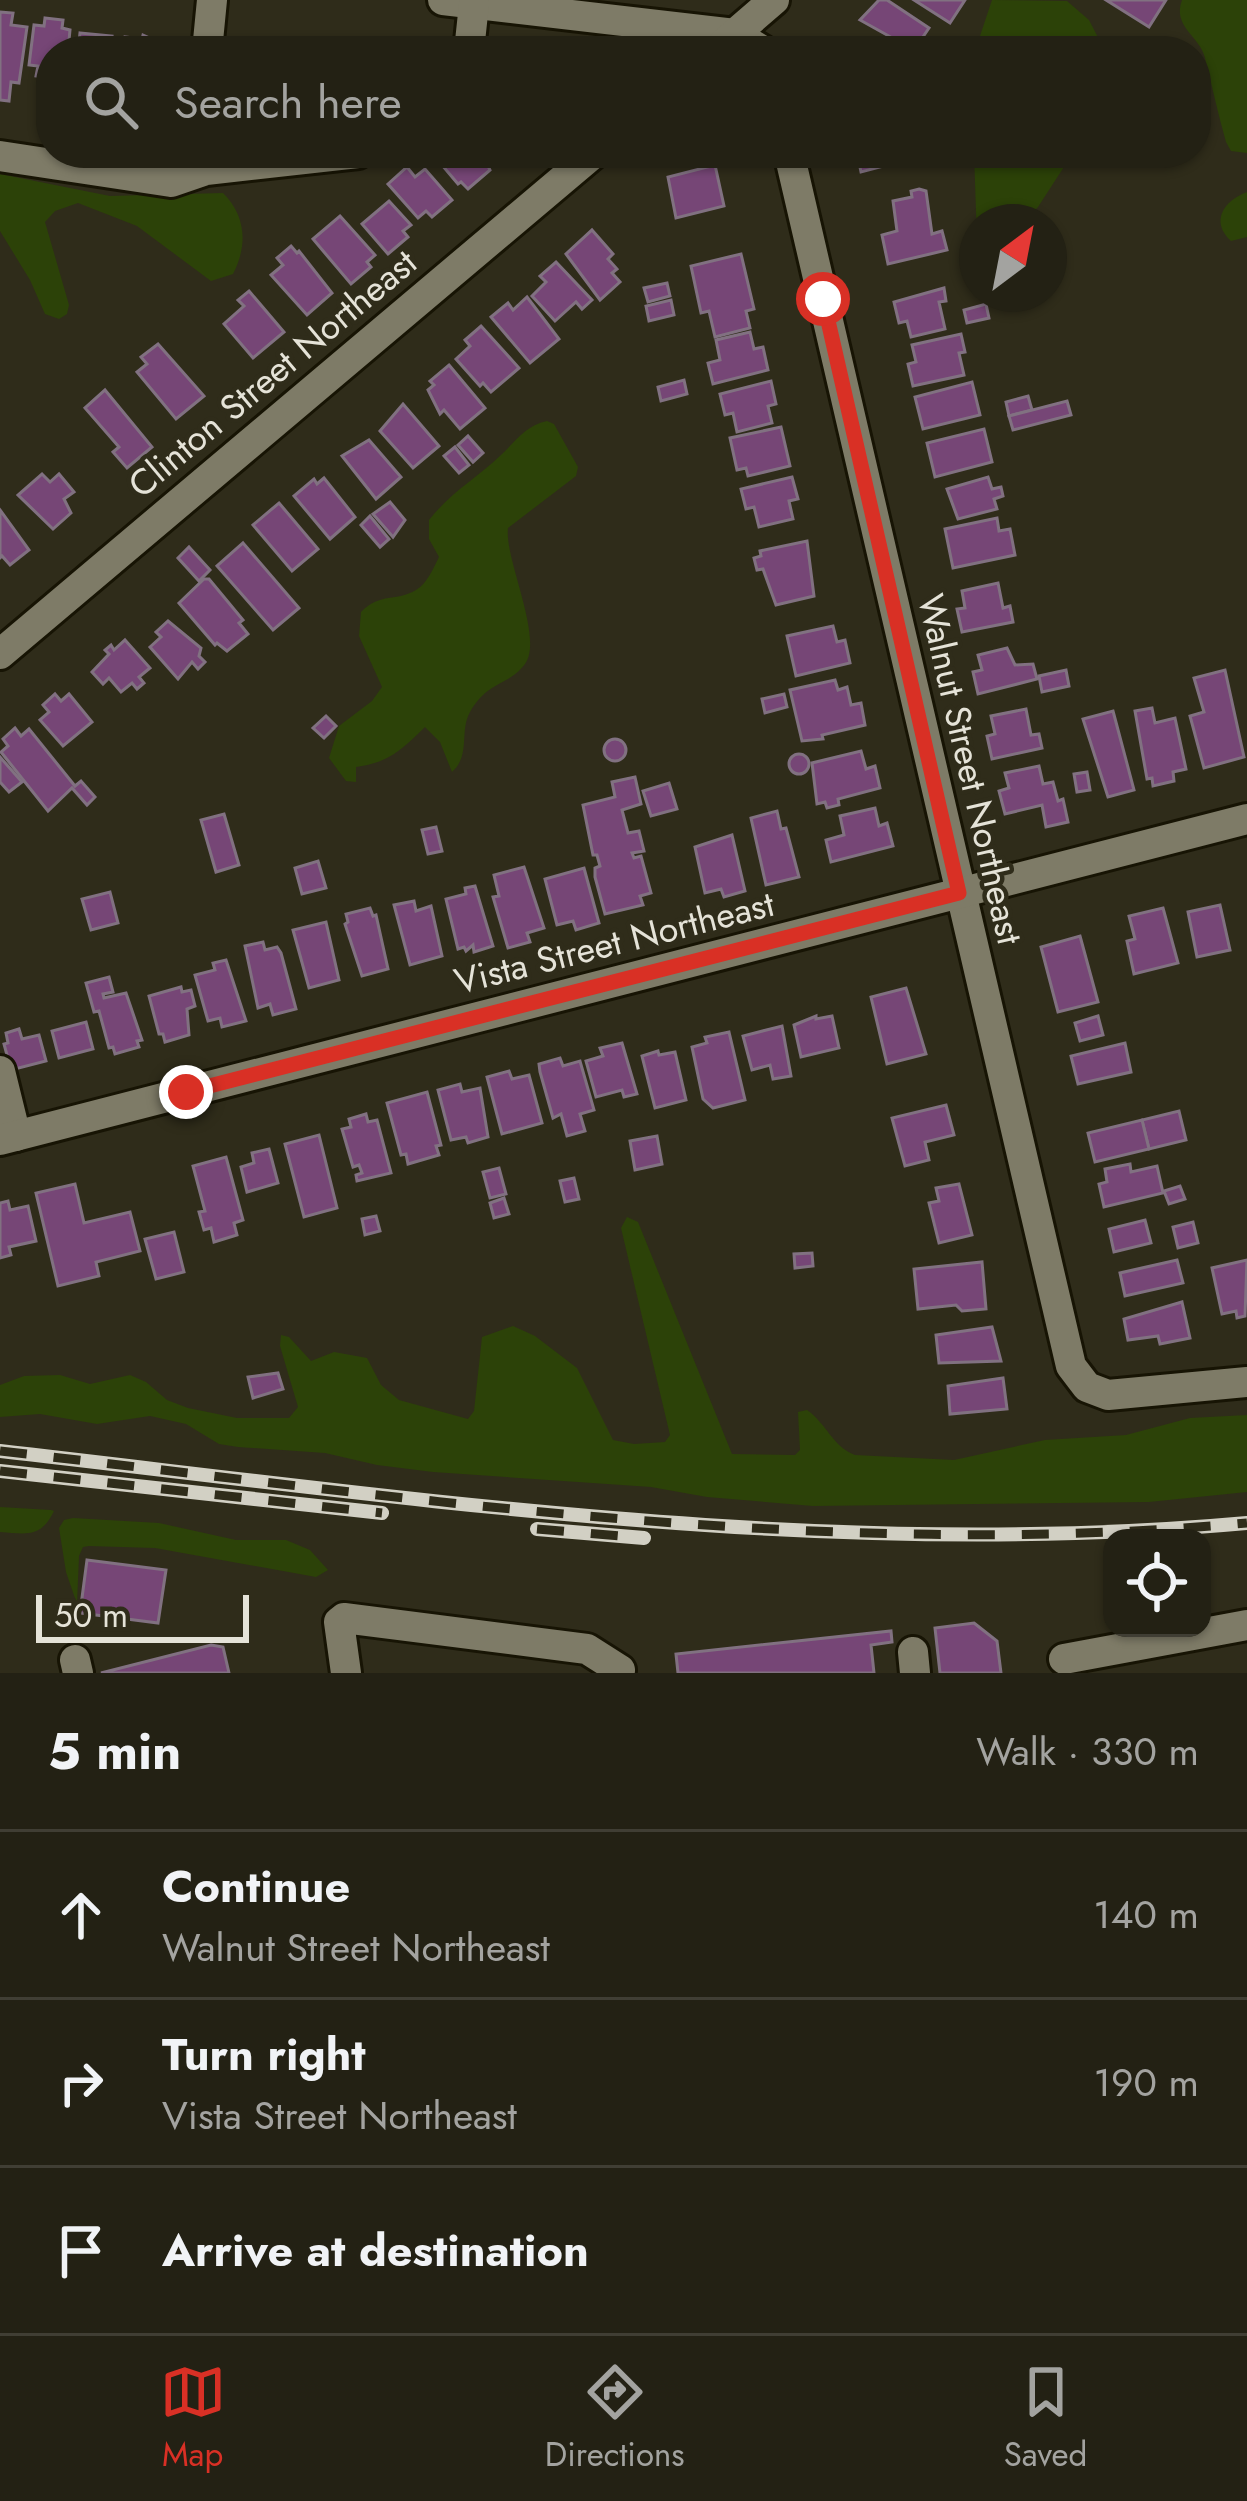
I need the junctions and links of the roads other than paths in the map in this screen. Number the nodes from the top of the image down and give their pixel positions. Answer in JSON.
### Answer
{"nodes":[{"id":1,"x":212,"y":0,"type":"edge"},
{"id":2,"x":774,"y":0,"type":"edge"},
{"id":3,"x":458,"y":2,"type":"edge"},
{"id":4,"x":208,"y":36,"type":"edge"},
{"id":5,"x":466,"y":36,"type":"edge"},
{"id":6,"x":685,"y":36,"type":"edge"},
{"id":7,"x":732,"y":36,"type":"edge"},
{"id":8,"x":0,"y":156,"type":"edge"},
{"id":9,"x":36,"y":162,"type":"edge"},
{"id":10,"x":68,"y":168,"type":"edge"},
{"id":11,"x":189,"y":168,"type":"edge"},
{"id":12,"x":576,"y":168,"type":"edge"},
{"id":13,"x":792,"y":168,"type":"edge"},
{"id":14,"x":0,"y":654,"type":"edge"},
{"id":15,"x":1247,"y":819,"type":"edge"},
{"id":16,"x":959,"y":893,"type":"junction"},
{"id":17,"x":0,"y":1071,"type":"edge"},
{"id":18,"x":8,"y":1138,"type":"edge"},
{"id":19,"x":1247,"y":1382,"type":"edge"},
{"id":20,"x":1247,"y":1624,"type":"edge"},
{"id":21,"x":1064,"y":1659,"type":"dead end"},
{"id":22,"x":343,"y":1660,"type":"edge"},
{"id":23,"x":621,"y":1672,"type":"edge"},
{"id":24,"x":586,"y":1673,"type":"edge"}],
"edges":[{"from":1,"to":4,"type":"street"},
{"from":2,"to":7,"type":"street"},
{"from":3,"to":5,"type":"street"},
{"from":3,"to":6,"type":"street"},
{"from":8,"to":9,"type":"street"},
{"from":10,"to":11,"type":"street"},
{"from":12,"to":14,"type":"street","name":"Clinton Street Northeast"},
{"from":13,"to":16,"type":"street","name":"Walnut Street Northeast"},
{"from":15,"to":16,"type":"street","name":"Vista Street Northeast"},
{"from":16,"to":18,"type":"street","name":"Vista Street Northeast"},
{"from":16,"to":19,"type":"street","name":"Walnut Street Northeast"},
{"from":17,"to":18,"type":"street"},
{"from":20,"to":21,"type":"street"},
{"from":22,"to":23,"type":"street"},
{"from":23,"to":24,"type":"street"}]}
